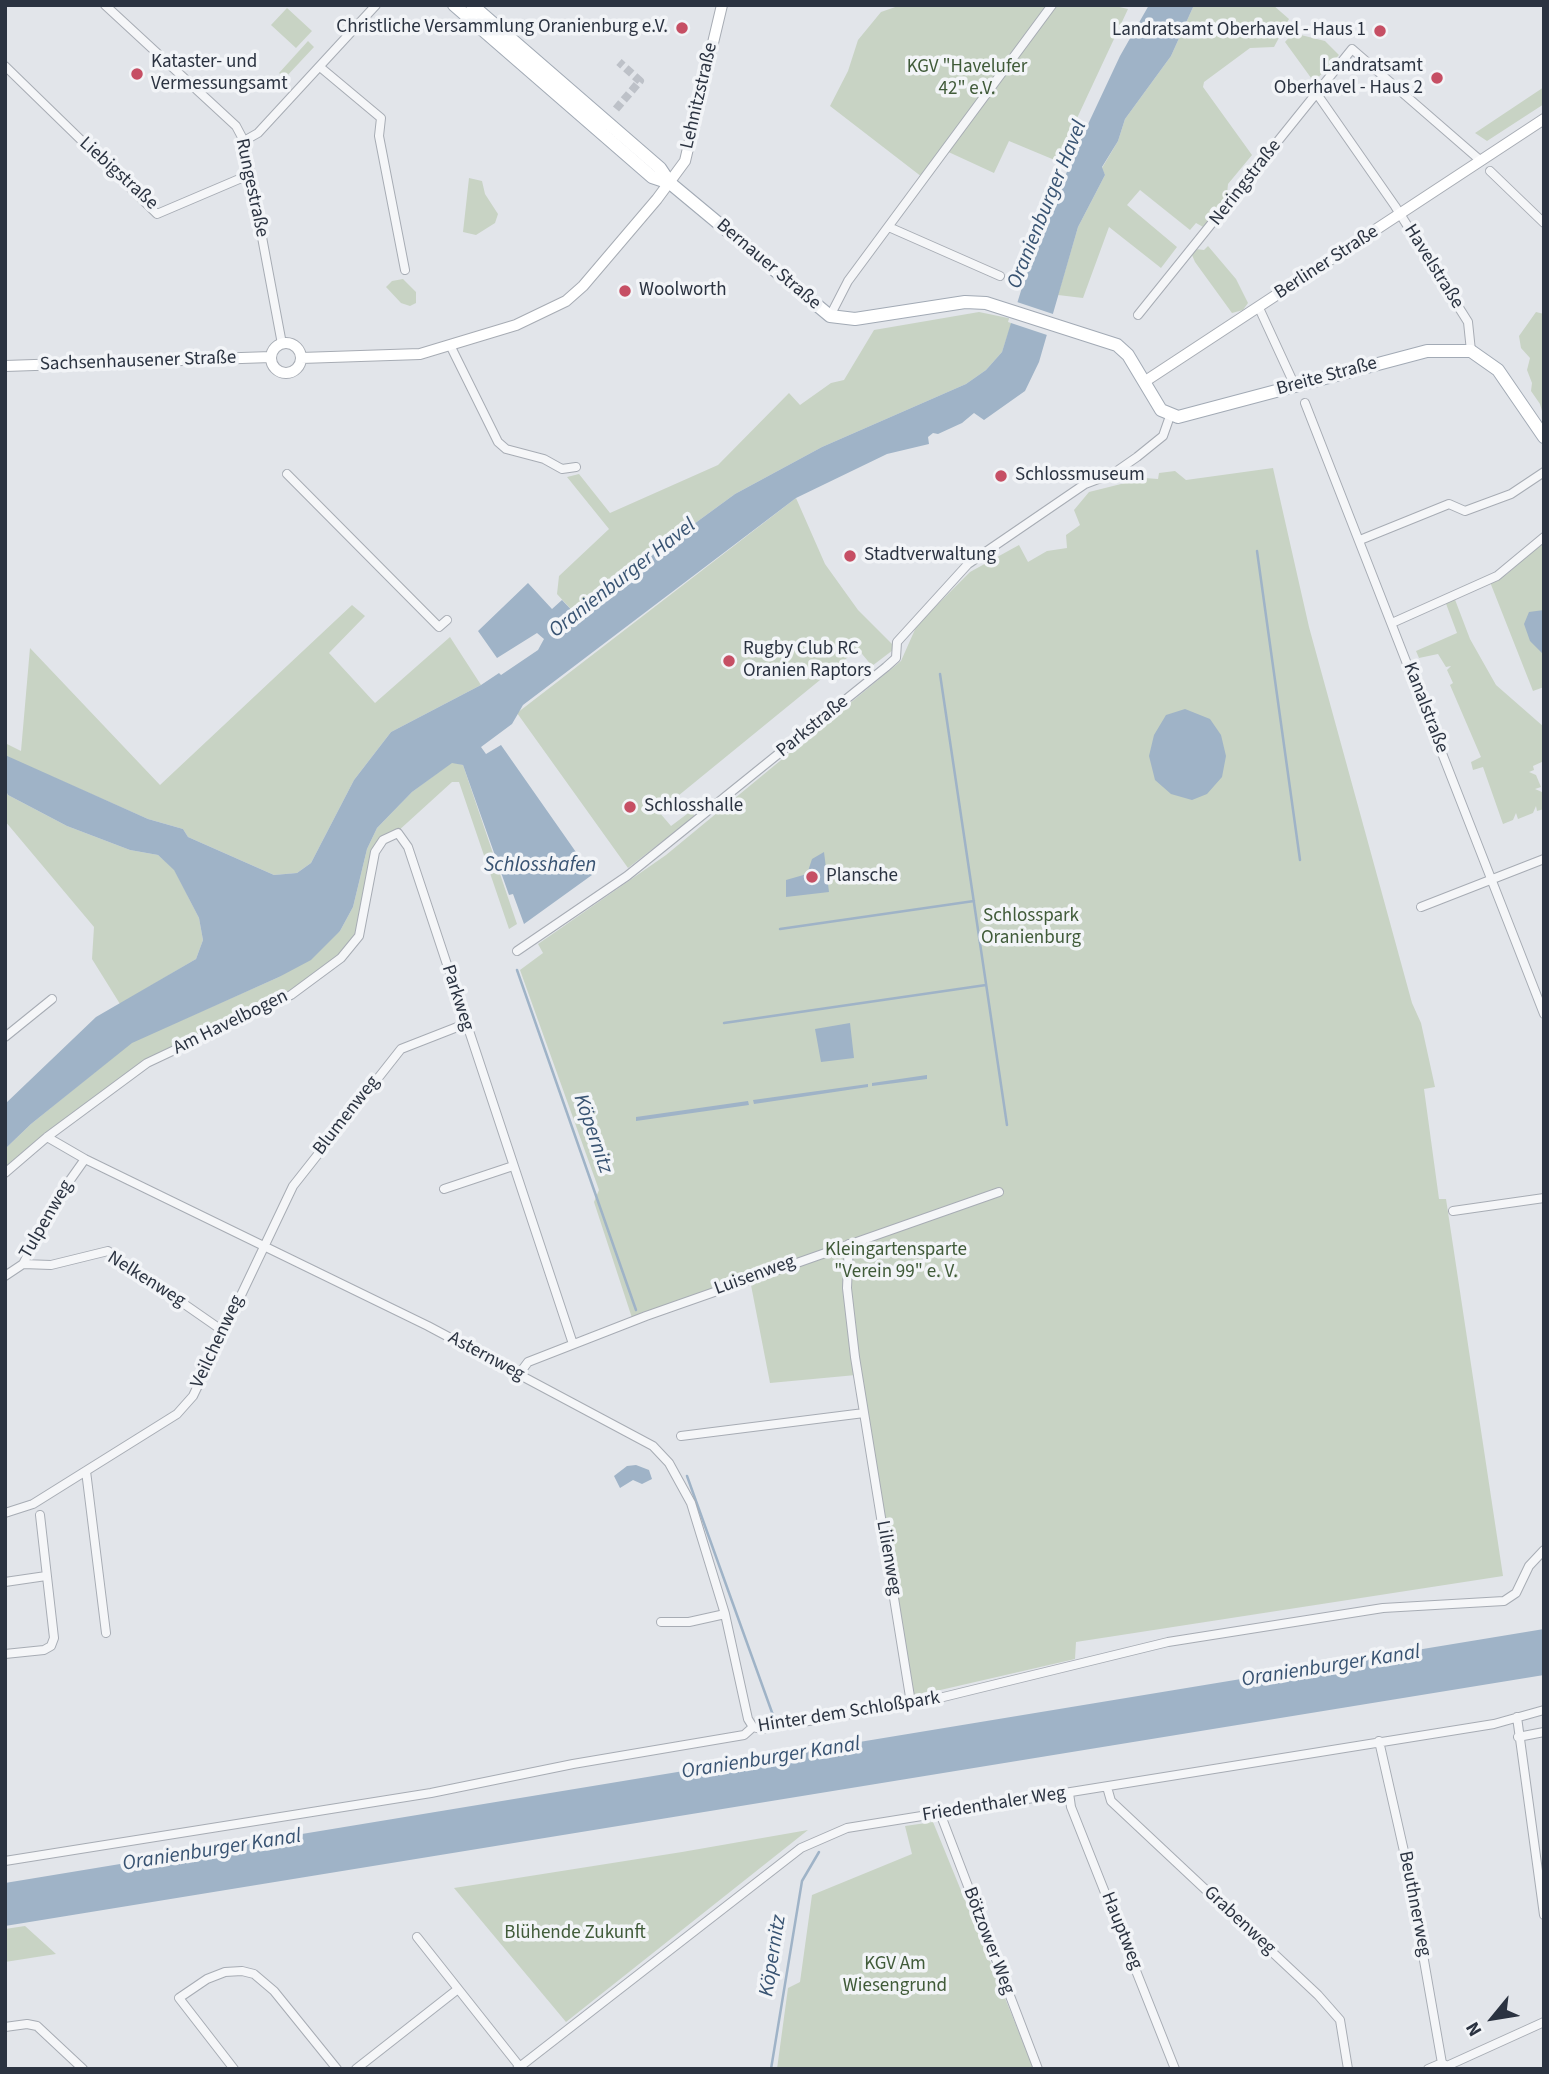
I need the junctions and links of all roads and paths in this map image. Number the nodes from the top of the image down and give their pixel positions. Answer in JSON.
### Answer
{"nodes":[{"id":1,"x":105,"y":5,"type":"edge"},
{"id":2,"x":376,"y":5,"type":"edge"},
{"id":3,"x":454,"y":5,"type":"edge"},
{"id":4,"x":472,"y":5,"type":"edge"},
{"id":5,"x":722,"y":5,"type":"edge"},
{"id":6,"x":1052,"y":5,"type":"edge"},
{"id":7,"x":5,"y":66,"type":"edge"},
{"id":8,"x":320,"y":67,"type":"junction"},
{"id":9,"x":1317,"y":94,"type":"junction"},
{"id":10,"x":1544,"y":119,"type":"edge"},
{"id":11,"x":244,"y":141,"type":"junction"},
{"id":12,"x":1481,"y":161,"type":"junction"},
{"id":13,"x":1490,"y":171,"type":"dead end"},
{"id":14,"x":251,"y":174,"type":"junction"},
{"id":15,"x":670,"y":183,"type":"junction"},
{"id":16,"x":1401,"y":215,"type":"junction"},
{"id":17,"x":1544,"y":223,"type":"edge"},
{"id":18,"x":891,"y":228,"type":"junction"},
{"id":19,"x":405,"y":270,"type":"dead end"},
{"id":20,"x":1000,"y":276,"type":"dead end"},
{"id":21,"x":1259,"y":308,"type":"junction"},
{"id":22,"x":830,"y":316,"type":"junction"},
{"id":23,"x":1138,"y":316,"type":"dead end"},
{"id":24,"x":282,"y":344,"type":"junction"},
{"id":25,"x":450,"y":345,"type":"junction"},
{"id":26,"x":1471,"y":351,"type":"junction"},
{"id":27,"x":271,"y":357,"type":"junction"},
{"id":28,"x":301,"y":358,"type":"junction"},
{"id":29,"x":5,"y":366,"type":"edge"},
{"id":30,"x":1144,"y":382,"type":"junction"},
{"id":31,"x":1295,"y":386,"type":"junction"},
{"id":32,"x":1305,"y":403,"type":"dead end"},
{"id":33,"x":1177,"y":416,"type":"junction"},
{"id":34,"x":1544,"y":437,"type":"edge"},
{"id":35,"x":576,"y":467,"type":"dead end"},
{"id":36,"x":1544,"y":472,"type":"edge"},
{"id":37,"x":287,"y":474,"type":"dead end"},
{"id":38,"x":1544,"y":537,"type":"edge"},
{"id":39,"x":1360,"y":540,"type":"junction"},
{"id":40,"x":447,"y":620,"type":"dead end"},
{"id":41,"x":1392,"y":623,"type":"junction"},
{"id":42,"x":398,"y":833,"type":"joint"},
{"id":43,"x":1544,"y":859,"type":"edge"},
{"id":44,"x":1491,"y":880,"type":"junction"},
{"id":45,"x":1421,"y":907,"type":"dead end"},
{"id":46,"x":517,"y":951,"type":"dead end"},
{"id":47,"x":52,"y":999,"type":"dead end"},
{"id":48,"x":1543,"y":1010,"type":"edge"},
{"id":49,"x":465,"y":1024,"type":"junction"},
{"id":50,"x":5,"y":1037,"type":"edge"},
{"id":51,"x":47,"y":1137,"type":"junction"},
{"id":52,"x":85,"y":1159,"type":"junction"},
{"id":53,"x":513,"y":1166,"type":"junction"},
{"id":54,"x":5,"y":1173,"type":"edge"},
{"id":55,"x":444,"y":1189,"type":"dead end"},
{"id":56,"x":999,"y":1192,"type":"dead end"},
{"id":57,"x":1544,"y":1198,"type":"edge"},
{"id":58,"x":1452,"y":1211,"type":"dead end"},
{"id":59,"x":849,"y":1244,"type":"junction"},
{"id":60,"x":263,"y":1246,"type":"junction"},
{"id":61,"x":23,"y":1264,"type":"junction"},
{"id":62,"x":5,"y":1276,"type":"edge"},
{"id":63,"x":223,"y":1331,"type":"junction"},
{"id":64,"x":573,"y":1344,"type":"junction"},
{"id":65,"x":519,"y":1374,"type":"junction"},
{"id":66,"x":864,"y":1413,"type":"junction"},
{"id":67,"x":681,"y":1436,"type":"dead end"},
{"id":68,"x":86,"y":1471,"type":"junction"},
{"id":69,"x":5,"y":1513,"type":"edge"},
{"id":70,"x":40,"y":1515,"type":"dead end"},
{"id":71,"x":1544,"y":1550,"type":"edge"},
{"id":72,"x":46,"y":1576,"type":"junction"},
{"id":73,"x":5,"y":1582,"type":"edge"},
{"id":74,"x":725,"y":1614,"type":"junction"},
{"id":75,"x":662,"y":1622,"type":"dead end"},
{"id":76,"x":106,"y":1633,"type":"dead end"},
{"id":77,"x":5,"y":1654,"type":"edge"},
{"id":78,"x":911,"y":1703,"type":"junction"},
{"id":79,"x":1544,"y":1710,"type":"edge"},
{"id":80,"x":1517,"y":1717,"type":"junction"},
{"id":81,"x":753,"y":1727,"type":"junction"},
{"id":82,"x":1544,"y":1732,"type":"edge"},
{"id":83,"x":1518,"y":1737,"type":"junction"},
{"id":84,"x":1379,"y":1741,"type":"junction"},
{"id":85,"x":1107,"y":1787,"type":"junction"},
{"id":86,"x":1069,"y":1793,"type":"junction"},
{"id":87,"x":940,"y":1814,"type":"junction"},
{"id":88,"x":5,"y":1861,"type":"edge"},
{"id":89,"x":1540,"y":1867,"type":"edge"},
{"id":90,"x":1544,"y":1915,"type":"edge"},
{"id":91,"x":417,"y":1937,"type":"dead end"},
{"id":92,"x":458,"y":1989,"type":"junction"},
{"id":93,"x":1544,"y":2022,"type":"edge"},
{"id":94,"x":5,"y":2028,"type":"edge"},
{"id":95,"x":1443,"y":2066,"type":"edge"},
{"id":96,"x":519,"y":2068,"type":"edge"},
{"id":97,"x":83,"y":2069,"type":"edge"},
{"id":98,"x":234,"y":2069,"type":"edge"},
{"id":99,"x":337,"y":2069,"type":"edge"},
{"id":100,"x":356,"y":2069,"type":"edge"},
{"id":101,"x":1038,"y":2069,"type":"edge"},
{"id":102,"x":1175,"y":2069,"type":"edge"},
{"id":103,"x":1348,"y":2069,"type":"edge"},
{"id":104,"x":1428,"y":2069,"type":"edge"}],
"edges":[{"from":1,"to":11,"type":"street","name":"Rungestraße"},
{"from":2,"to":8,"type":"street"},
{"from":3,"to":15,"type":"main road","name":"Bernauer Straße"},
{"from":4,"to":15,"type":"main road","name":"Bernauer Straße"},
{"from":5,"to":15,"type":"main road","name":"Lehnitzstraße"},
{"from":6,"to":18,"type":"street"},
{"from":7,"to":14,"type":"street","name":"Liebigstraße"},
{"from":8,"to":11,"type":"street"},
{"from":8,"to":19,"type":"street"},
{"from":9,"to":12,"type":"street","name":"Neringstraße"},
{"from":9,"to":16,"type":"street","name":"Havelstraße"},
{"from":9,"to":23,"type":"street","name":"Neringstraße"},
{"from":10,"to":12,"type":"main road","name":"Berliner Straße"},
{"from":11,"to":14,"type":"street","name":"Rungestraße"},
{"from":12,"to":16,"type":"main road","name":"Berliner Straße"},
{"from":13,"to":17,"type":"street"},
{"from":14,"to":24,"type":"street","name":"Rungestraße"},
{"from":15,"to":22,"type":"main road","name":"Bernauer Straße"},
{"from":15,"to":25,"type":"main road"},
{"from":16,"to":21,"type":"main road","name":"Berliner Straße"},
{"from":16,"to":26,"type":"street","name":"Havelstraße"},
{"from":18,"to":20,"type":"street"},
{"from":18,"to":22,"type":"street"},
{"from":21,"to":30,"type":"main road","name":"Berliner Straße"},
{"from":21,"to":31,"type":"street"},
{"from":22,"to":30,"type":"main road","name":"Bernauer Straße"},
{"from":24,"to":27,"type":"main road"},
{"from":24,"to":28,"type":"main road"},
{"from":25,"to":28,"type":"main road"},
{"from":25,"to":35,"type":"street"},
{"from":26,"to":31,"type":"main road","name":"Breite Straße"},
{"from":26,"to":34,"type":"main road"},
{"from":27,"to":28,"type":"main road"},
{"from":27,"to":29,"type":"main road","name":"Sachsenhausener Straße"},
{"from":30,"to":33,"type":"main road","name":"Bernauer Straße"},
{"from":31,"to":33,"type":"main road","name":"Breite Straße"},
{"from":32,"to":39,"type":"street","name":"Kanalstraße"},
{"from":33,"to":46,"type":"street","name":"Parkstraße"},
{"from":36,"to":39,"type":"street"},
{"from":37,"to":40,"type":"street"},
{"from":38,"to":41,"type":"street"},
{"from":39,"to":41,"type":"street","name":"Kanalstraße"},
{"from":41,"to":44,"type":"street","name":"Kanalstraße"},
{"from":42,"to":49,"type":"street","name":"Parkweg"},
{"from":42,"to":51,"type":"street","name":"Am Havelbogen"},
{"from":43,"to":44,"type":"street"},
{"from":44,"to":45,"type":"street"},
{"from":44,"to":48,"type":"street","name":"Kanalstraße"},
{"from":47,"to":50,"type":"street"},
{"from":49,"to":53,"type":"street","name":"Parkweg"},
{"from":49,"to":60,"type":"street","name":"Blumenweg"},
{"from":51,"to":52,"type":"street","name":"Asternweg"},
{"from":51,"to":54,"type":"street","name":"Am Havelbogen"},
{"from":52,"to":60,"type":"street","name":"Asternweg"},
{"from":52,"to":61,"type":"street","name":"Tulpenweg"},
{"from":53,"to":55,"type":"street"},
{"from":53,"to":64,"type":"street","name":"Parkweg"},
{"from":56,"to":59,"type":"street","name":"Luisenweg"},
{"from":57,"to":58,"type":"street"},
{"from":59,"to":64,"type":"street","name":"Luisenweg"},
{"from":59,"to":66,"type":"street","name":"Lilienweg"},
{"from":60,"to":63,"type":"street","name":"Veilchenweg"},
{"from":60,"to":65,"type":"street","name":"Asternweg"},
{"from":61,"to":62,"type":"street","name":"Tulpenweg"},
{"from":61,"to":63,"type":"street","name":"Nelkenweg"},
{"from":63,"to":68,"type":"street","name":"Veilchenweg"},
{"from":64,"to":65,"type":"street","name":"Luisenweg"},
{"from":65,"to":74,"type":"street","name":"Asternweg"},
{"from":66,"to":67,"type":"street"},
{"from":66,"to":78,"type":"street","name":"Lilienweg"},
{"from":68,"to":69,"type":"street","name":"Veilchenweg"},
{"from":68,"to":76,"type":"street"},
{"from":70,"to":72,"type":"street"},
{"from":71,"to":78,"type":"street","name":"Hinter dem Schloßpark"},
{"from":72,"to":73,"type":"street"},
{"from":72,"to":77,"type":"street"},
{"from":74,"to":75,"type":"street"},
{"from":74,"to":81,"type":"street","name":"Asternweg"},
{"from":78,"to":81,"type":"street","name":"Hinter dem Schloßpark"},
{"from":79,"to":80,"type":"street","name":"Friedenthaler Weg"},
{"from":80,"to":83,"type":"street"},
{"from":80,"to":84,"type":"street","name":"Friedenthaler Weg"},
{"from":81,"to":88,"type":"street","name":"Hinter dem Schloßpark"},
{"from":82,"to":83,"type":"street"},
{"from":83,"to":89,"type":"street"},
{"from":84,"to":85,"type":"street","name":"Friedenthaler Weg"},
{"from":84,"to":95,"type":"street","name":"Beuthnerweg"},
{"from":85,"to":86,"type":"street","name":"Friedenthaler Weg"},
{"from":85,"to":103,"type":"street","name":"Grabenweg"},
{"from":86,"to":87,"type":"street","name":"Friedenthaler Weg"},
{"from":86,"to":102,"type":"street","name":"Hauptweg"},
{"from":87,"to":96,"type":"street","name":"Friedenthaler Weg"},
{"from":87,"to":101,"type":"street","name":"Bötzower Weg"},
{"from":89,"to":90,"type":"street"},
{"from":91,"to":92,"type":"street"},
{"from":92,"to":96,"type":"street"},
{"from":92,"to":100,"type":"street"},
{"from":93,"to":95,"type":"street"},
{"from":94,"to":97,"type":"street"},
{"from":95,"to":104,"type":"street"},
{"from":98,"to":99,"type":"street"}]}
